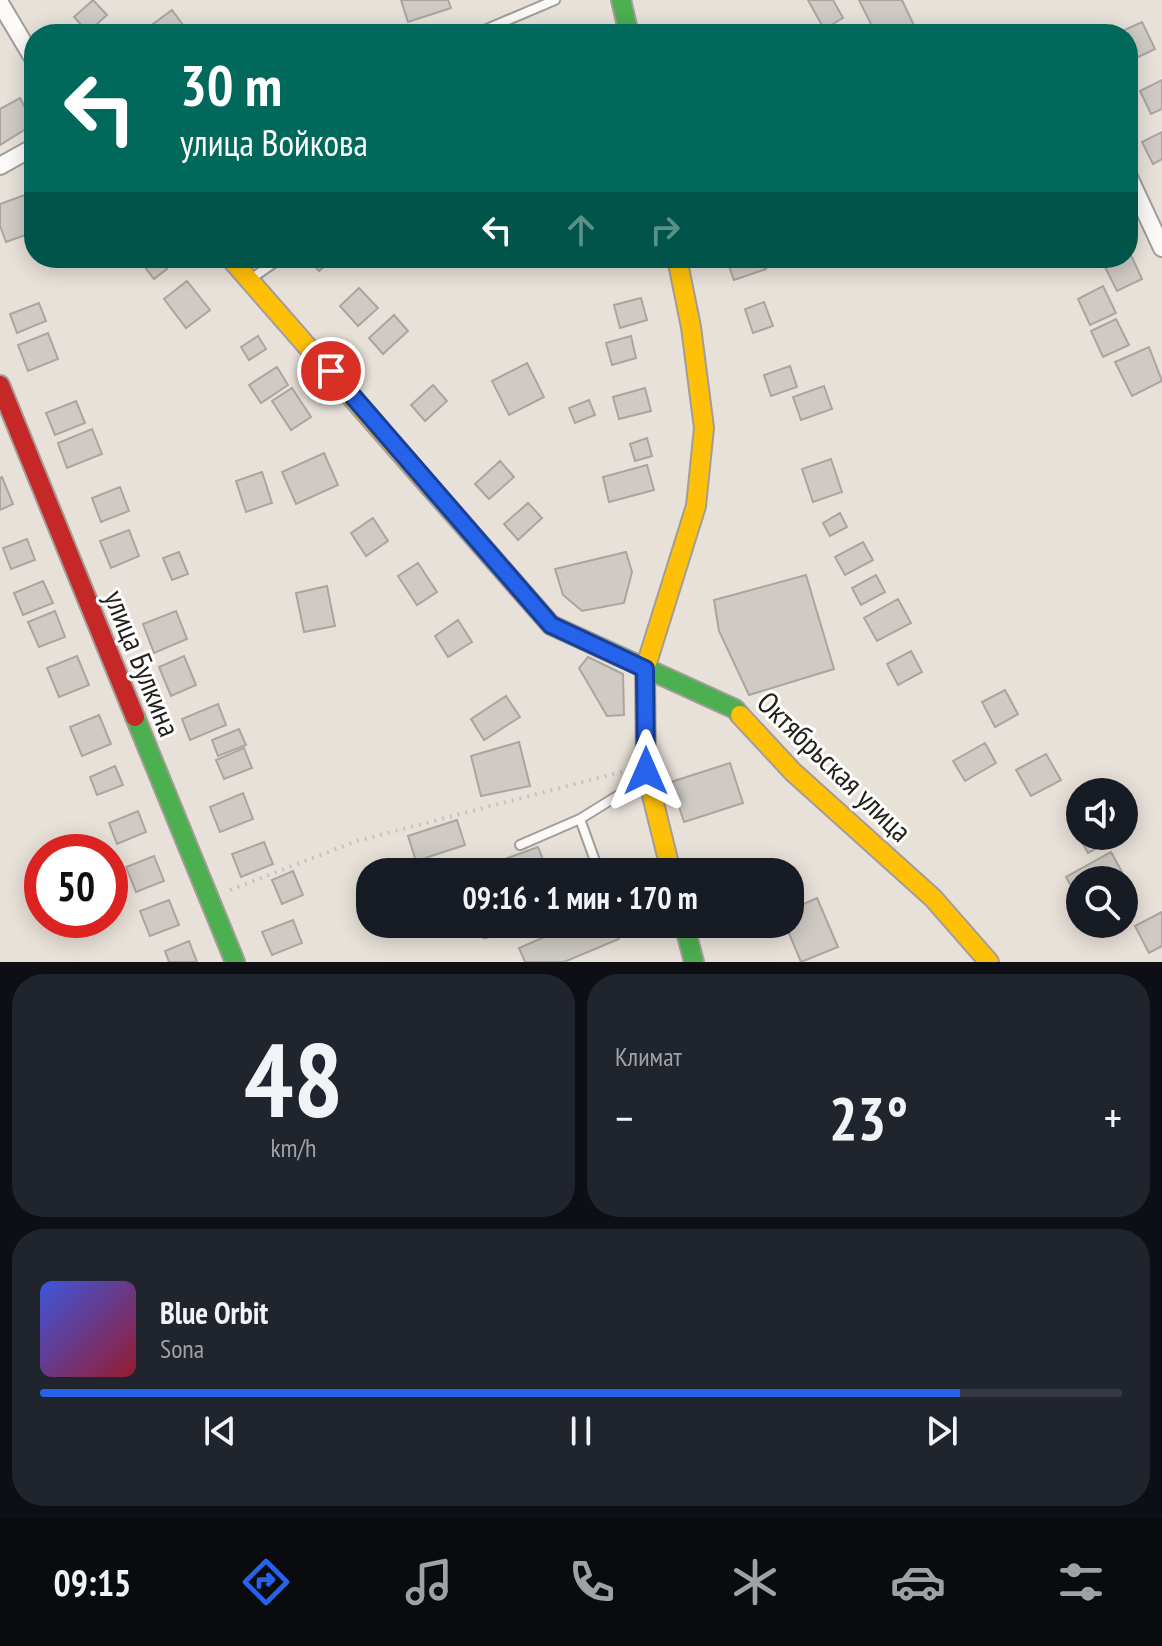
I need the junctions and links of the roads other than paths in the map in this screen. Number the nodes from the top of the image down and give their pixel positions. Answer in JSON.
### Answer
{"nodes":[{"id":1,"x":555,"y":0,"type":"edge"},
{"id":2,"x":621,"y":0,"type":"edge"},
{"id":3,"x":0,"y":3,"type":"edge"},
{"id":4,"x":499,"y":24,"type":"edge"},
{"id":5,"x":627,"y":24,"type":"edge"},
{"id":6,"x":24,"y":43,"type":"edge"},
{"id":7,"x":24,"y":153,"type":"edge"},
{"id":8,"x":0,"y":166,"type":"edge"},
{"id":9,"x":1138,"y":196,"type":"edge"},
{"id":10,"x":1162,"y":248,"type":"edge"},
{"id":11,"x":240,"y":268,"type":"edge"},
{"id":12,"x":267,"y":268,"type":"edge"},
{"id":13,"x":679,"y":268,"type":"edge"},
{"id":14,"x":251,"y":279,"type":"junction"},
{"id":15,"x":0,"y":385,"type":"edge"},
{"id":16,"x":645,"y":669,"type":"junction"},
{"id":17,"x":647,"y":777,"type":"junction"},
{"id":18,"x":580,"y":819,"type":"junction"},
{"id":19,"x":520,"y":845,"type":"dead end"},
{"id":20,"x":594,"y":858,"type":"edge"},
{"id":21,"x":667,"y":858,"type":"edge"},
{"id":22,"x":688,"y":938,"type":"edge"},
{"id":23,"x":235,"y":962,"type":"edge"},
{"id":24,"x":694,"y":962,"type":"edge"},
{"id":25,"x":989,"y":962,"type":"edge"}],
"edges":[{"from":1,"to":4,"type":"lane"},
{"from":2,"to":5,"type":"street"},
{"from":3,"to":6,"type":"street"},
{"from":7,"to":8,"type":"street"},
{"from":9,"to":10,"type":"street"},
{"from":11,"to":14,"type":"street","name":"Октябрьская улица"},
{"from":12,"to":14,"type":"lane"},
{"from":13,"to":16,"type":"street"},
{"from":14,"to":16,"type":"street","name":"Октябрьская улица"},
{"from":15,"to":23,"type":"street","name":"улица Булкина"},
{"from":16,"to":17,"type":"street"},
{"from":16,"to":25,"type":"street","name":"Октябрьская улица"},
{"from":17,"to":18,"type":"lane"},
{"from":17,"to":21,"type":"street"},
{"from":18,"to":19,"type":"lane"},
{"from":18,"to":20,"type":"lane"},
{"from":22,"to":24,"type":"street"}]}
